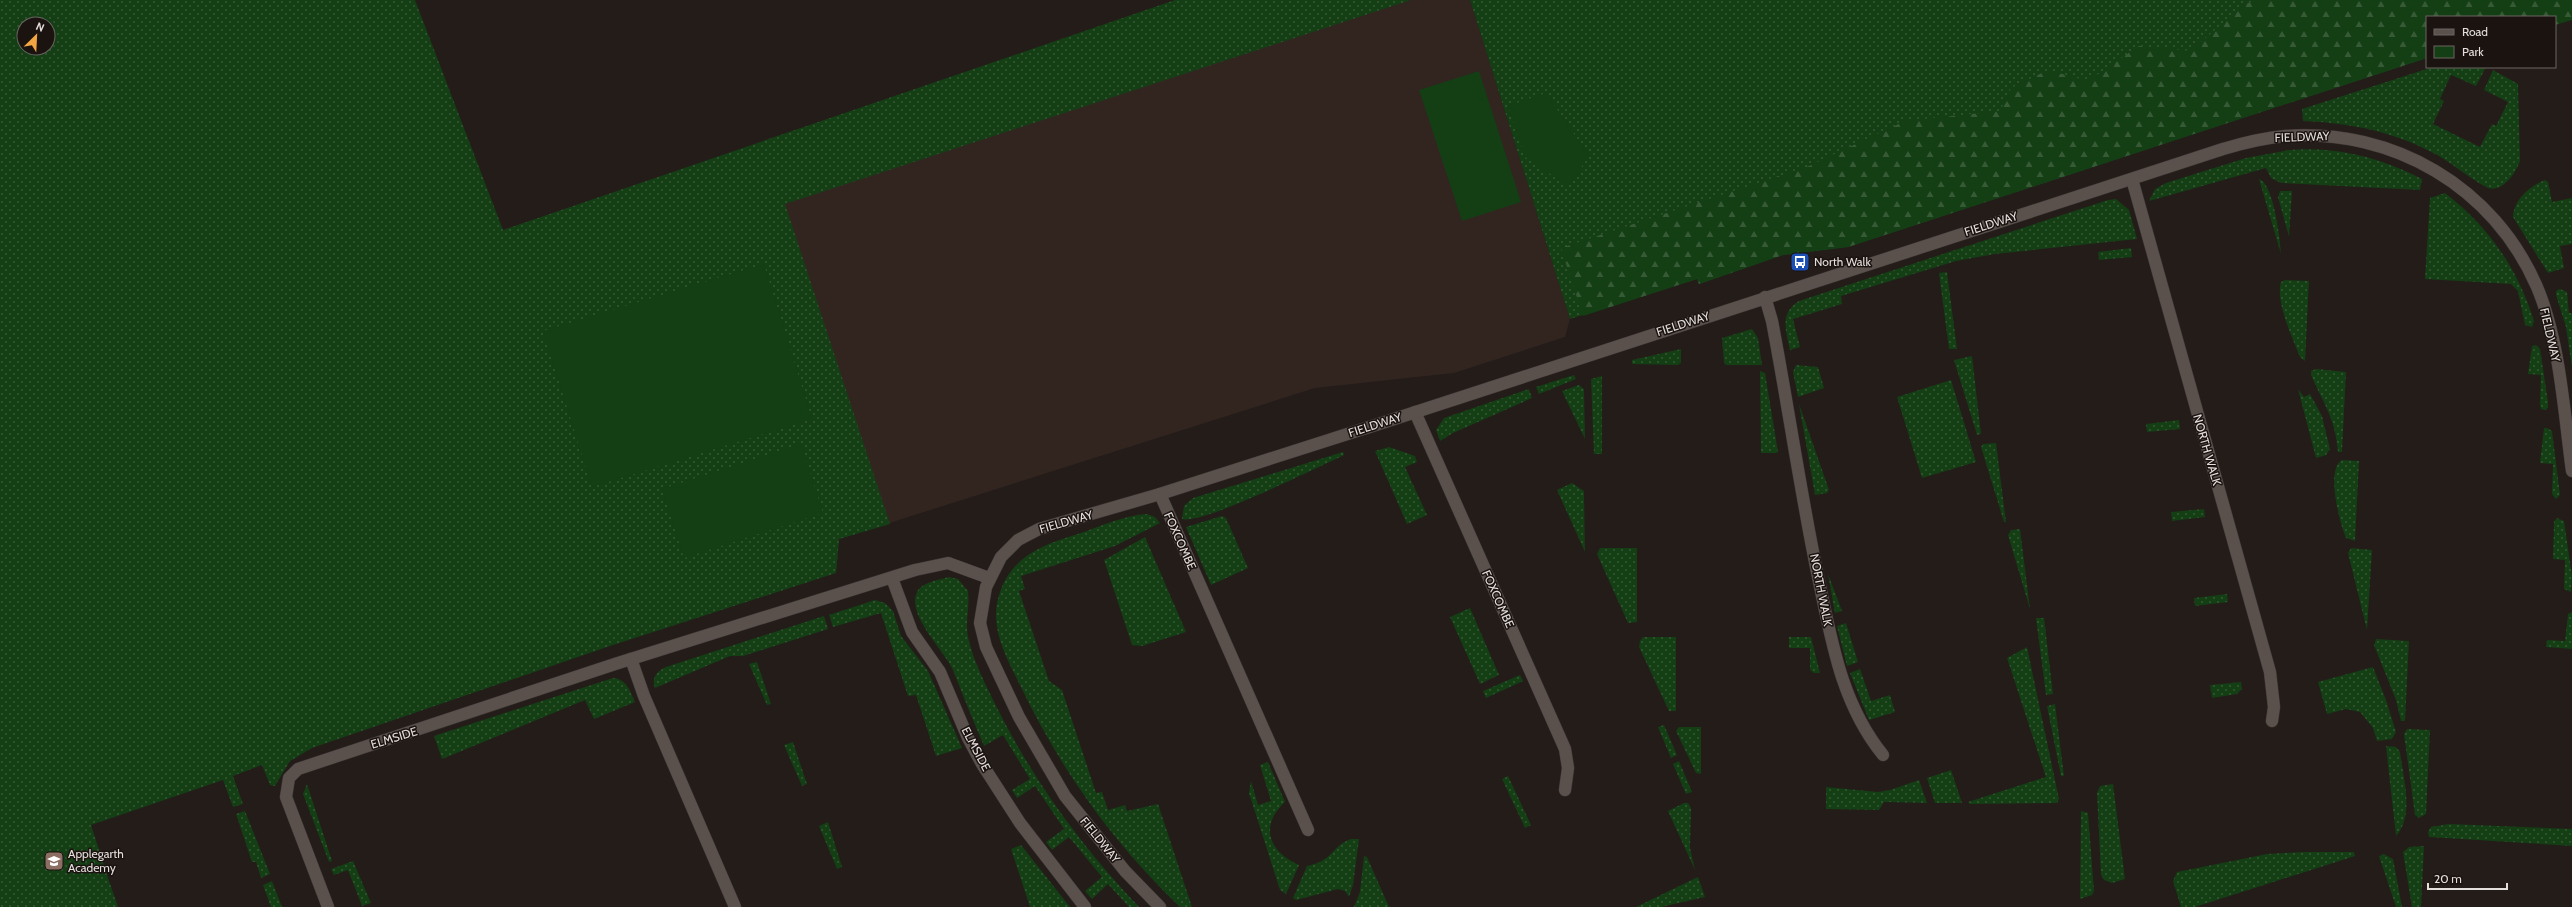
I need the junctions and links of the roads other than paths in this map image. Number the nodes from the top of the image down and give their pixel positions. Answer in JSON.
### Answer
{"nodes":[{"id":1,"x":2132,"y":179,"type":"junction"},
{"id":2,"x":1765,"y":297,"type":"junction"},
{"id":3,"x":1415,"y":412,"type":"junction"},
{"id":4,"x":2572,"y":471,"type":"edge"},
{"id":5,"x":1160,"y":494,"type":"junction"},
{"id":6,"x":892,"y":578,"type":"junction"},
{"id":7,"x":989,"y":578,"type":"junction"},
{"id":8,"x":631,"y":659,"type":"junction"},
{"id":9,"x":2272,"y":721,"type":"dead end"},
{"id":10,"x":1883,"y":755,"type":"dead end"},
{"id":11,"x":1565,"y":790,"type":"dead end"},
{"id":12,"x":1308,"y":830,"type":"dead end"},
{"id":13,"x":328,"y":907,"type":"edge"},
{"id":14,"x":735,"y":907,"type":"edge"},
{"id":15,"x":1085,"y":907,"type":"edge"},
{"id":16,"x":1160,"y":907,"type":"edge"}],
"edges":[{"from":1,"to":2,"type":"street","name":"FIELDWAY"},
{"from":1,"to":4,"type":"street","name":"FIELDWAY"},
{"from":1,"to":9,"type":"street","name":"NORTH WALK"},
{"from":2,"to":3,"type":"street","name":"FIELDWAY"},
{"from":2,"to":10,"type":"street","name":"NORTH WALK"},
{"from":3,"to":5,"type":"street","name":"FIELDWAY"},
{"from":3,"to":11,"type":"street","name":"FOXCOMBE"},
{"from":5,"to":7,"type":"street","name":"FIELDWAY"},
{"from":5,"to":12,"type":"street","name":"FOXCOMBE"},
{"from":6,"to":7,"type":"street","name":"ELMSIDE"},
{"from":6,"to":8,"type":"street","name":"ELMSIDE"},
{"from":6,"to":15,"type":"street","name":"ELMSIDE"},
{"from":7,"to":16,"type":"street","name":"FIELDWAY"},
{"from":8,"to":13,"type":"street","name":"ELMSIDE"},
{"from":8,"to":14,"type":"street"}]}
